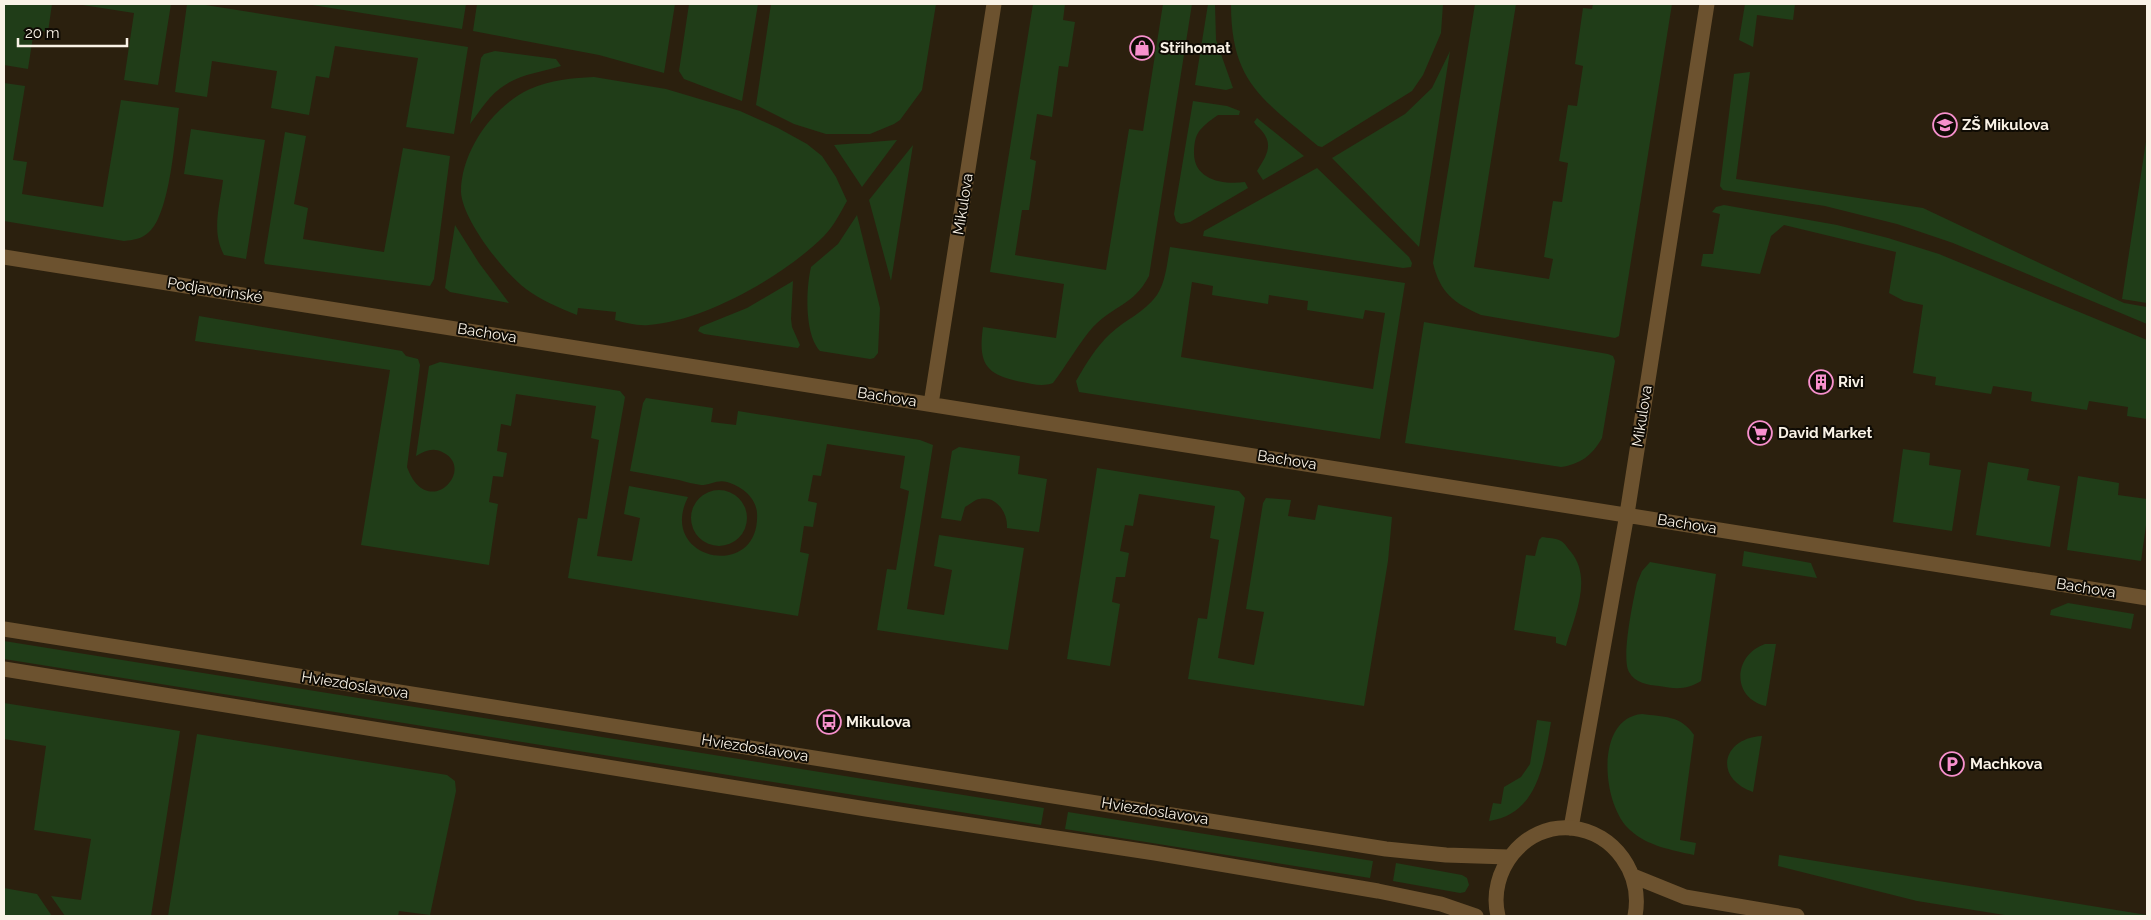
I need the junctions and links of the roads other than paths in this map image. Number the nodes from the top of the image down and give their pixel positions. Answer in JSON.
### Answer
{"nodes":[{"id":1,"x":994,"y":4,"type":"edge"},
{"id":2,"x":1707,"y":4,"type":"edge"},
{"id":3,"x":4,"y":257,"type":"edge"},
{"id":4,"x":426,"y":323,"type":"joint"},
{"id":5,"x":931,"y":404,"type":"junction"},
{"id":6,"x":1627,"y":514,"type":"junction"},
{"id":7,"x":2147,"y":598,"type":"edge"},
{"id":8,"x":4,"y":629,"type":"edge"},
{"id":9,"x":4,"y":669,"type":"edge"},
{"id":10,"x":1571,"y":828,"type":"junction"},
{"id":11,"x":1508,"y":858,"type":"junction"},
{"id":12,"x":1633,"y":876,"type":"junction"},
{"id":13,"x":1476,"y":916,"type":"edge"},
{"id":14,"x":1498,"y":916,"type":"edge"},
{"id":15,"x":1635,"y":916,"type":"edge"},
{"id":16,"x":1797,"y":916,"type":"edge"}],
"edges":[{"from":1,"to":5,"type":"street","name":"Mikulova"},
{"from":2,"to":6,"type":"street","name":"Mikulova"},
{"from":3,"to":4,"type":"street","name":"Podjavorinské"},
{"from":4,"to":5,"type":"street","name":"Bachova"},
{"from":5,"to":6,"type":"street","name":"Bachova"},
{"from":6,"to":7,"type":"street","name":"Bachova"},
{"from":6,"to":10,"type":"street","name":"Mikulova"},
{"from":8,"to":11,"type":"street","name":"Hviezdoslavova"},
{"from":9,"to":13,"type":"street"},
{"from":10,"to":11,"type":"street"},
{"from":10,"to":12,"type":"street"},
{"from":11,"to":14,"type":"street"},
{"from":12,"to":15,"type":"street"},
{"from":12,"to":16,"type":"street"}]}
